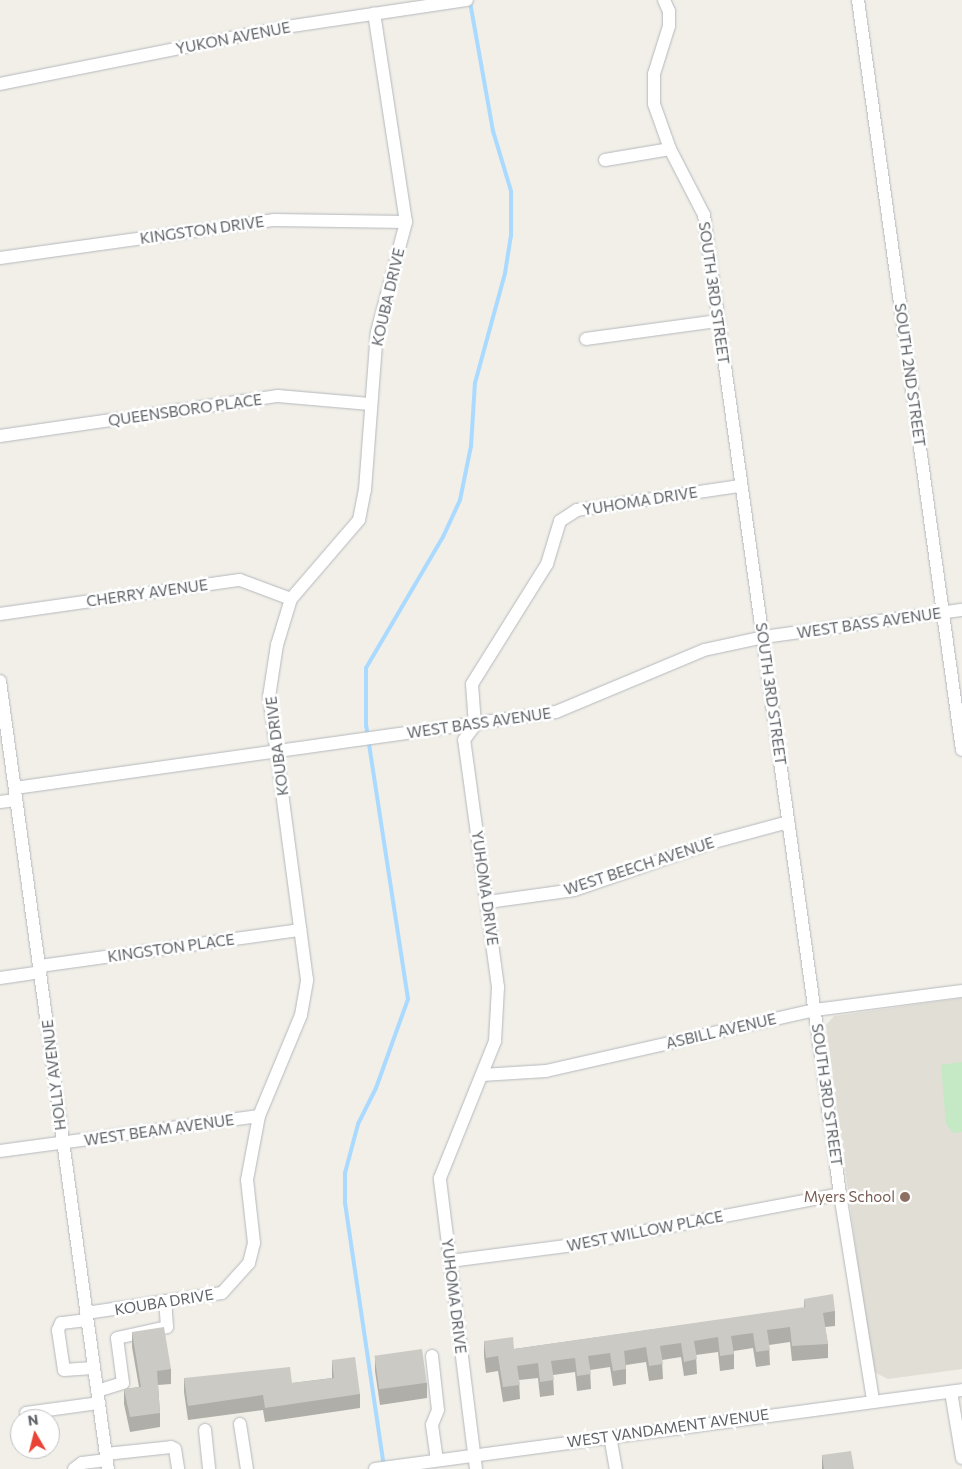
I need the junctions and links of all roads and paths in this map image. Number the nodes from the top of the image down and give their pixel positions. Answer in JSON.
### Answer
{"nodes":[{"id":1,"x":664,"y":0,"type":"edge"},
{"id":2,"x":858,"y":0,"type":"edge"},
{"id":3,"x":462,"y":1,"type":"edge"},
{"id":4,"x":374,"y":13,"type":"junction"},
{"id":5,"x":0,"y":84,"type":"edge"},
{"id":6,"x":670,"y":149,"type":"junction"},
{"id":7,"x":605,"y":160,"type":"dead end"},
{"id":8,"x":406,"y":222,"type":"junction"},
{"id":9,"x":0,"y":258,"type":"edge"},
{"id":10,"x":718,"y":321,"type":"junction"},
{"id":11,"x":586,"y":339,"type":"dead end"},
{"id":12,"x":370,"y":404,"type":"junction"},
{"id":13,"x":0,"y":436,"type":"edge"},
{"id":14,"x":739,"y":486,"type":"junction"},
{"id":15,"x":291,"y":599,"type":"junction"},
{"id":16,"x":962,"y":610,"type":"edge"},
{"id":17,"x":943,"y":612,"type":"junction"},
{"id":18,"x":0,"y":614,"type":"edge"},
{"id":19,"x":764,"y":637,"type":"junction"},
{"id":20,"x":0,"y":681,"type":"edge"},
{"id":21,"x":475,"y":724,"type":"junction"},
{"id":22,"x":962,"y":750,"type":"edge"},
{"id":23,"x":276,"y":751,"type":"junction"},
{"id":24,"x":16,"y":794,"type":"junction"},
{"id":25,"x":0,"y":802,"type":"edge"},
{"id":26,"x":788,"y":822,"type":"junction"},
{"id":27,"x":488,"y":902,"type":"junction"},
{"id":28,"x":301,"y":930,"type":"junction"},
{"id":29,"x":41,"y":969,"type":"junction"},
{"id":30,"x":0,"y":978,"type":"edge"},
{"id":31,"x":962,"y":991,"type":"edge"},
{"id":32,"x":815,"y":1010,"type":"junction"},
{"id":33,"x":482,"y":1075,"type":"junction"},
{"id":34,"x":259,"y":1116,"type":"junction"},
{"id":35,"x":62,"y":1142,"type":"junction"},
{"id":36,"x":0,"y":1151,"type":"edge"},
{"id":37,"x":840,"y":1194,"type":"junction"},
{"id":38,"x":450,"y":1261,"type":"junction"},
{"id":39,"x":165,"y":1302,"type":"junction"},
{"id":40,"x":86,"y":1317,"type":"junction"},
{"id":41,"x":432,"y":1356,"type":"dead end"},
{"id":42,"x":93,"y":1368,"type":"junction"},
{"id":43,"x":957,"y":1391,"type":"edge"},
{"id":44,"x":98,"y":1397,"type":"junction"},
{"id":45,"x":874,"y":1400,"type":"junction"},
{"id":46,"x":44,"y":1409,"type":"edge"},
{"id":47,"x":240,"y":1424,"type":"dead end"},
{"id":48,"x":204,"y":1430,"type":"dead end"},
{"id":49,"x":610,"y":1436,"type":"junction"},
{"id":50,"x":474,"y":1454,"type":"junction"},
{"id":51,"x":962,"y":1458,"type":"edge"},
{"id":52,"x":437,"y":1460,"type":"junction"},
{"id":53,"x":107,"y":1461,"type":"edge"},
{"id":54,"x":74,"y":1469,"type":"edge"},
{"id":55,"x":178,"y":1469,"type":"edge"},
{"id":56,"x":209,"y":1469,"type":"edge"},
{"id":57,"x":247,"y":1469,"type":"edge"},
{"id":58,"x":375,"y":1469,"type":"edge"},
{"id":59,"x":476,"y":1469,"type":"edge"},
{"id":60,"x":612,"y":1469,"type":"edge"}],
"edges":[{"from":1,"to":6,"type":"street","name":"SOUTH 3RD STREET"},
{"from":2,"to":17,"type":"street","name":"SOUTH 2ND STREET"},
{"from":3,"to":4,"type":"street","name":"YUKON AVENUE"},
{"from":4,"to":5,"type":"street","name":"YUKON AVENUE"},
{"from":4,"to":8,"type":"street","name":"KOUBA DRIVE"},
{"from":6,"to":7,"type":"street"},
{"from":6,"to":10,"type":"street","name":"SOUTH 3RD STREET"},
{"from":8,"to":9,"type":"street","name":"KINGSTON DRIVE"},
{"from":8,"to":12,"type":"street","name":"KOUBA DRIVE"},
{"from":10,"to":11,"type":"street"},
{"from":10,"to":14,"type":"street","name":"SOUTH 3RD STREET"},
{"from":12,"to":13,"type":"street","name":"QUEENSBORO PLACE"},
{"from":12,"to":15,"type":"street","name":"KOUBA DRIVE"},
{"from":14,"to":19,"type":"street","name":"SOUTH 3RD STREET"},
{"from":14,"to":21,"type":"street","name":"YUHOMA DRIVE"},
{"from":15,"to":18,"type":"street","name":"CHERRY AVENUE"},
{"from":15,"to":23,"type":"street","name":"KOUBA DRIVE"},
{"from":16,"to":17,"type":"street","name":"WEST BASS AVENUE"},
{"from":17,"to":19,"type":"street","name":"WEST BASS AVENUE"},
{"from":17,"to":22,"type":"street","name":"SOUTH 2ND STREET"},
{"from":19,"to":21,"type":"street","name":"WEST BASS AVENUE"},
{"from":19,"to":26,"type":"street","name":"SOUTH 3RD STREET"},
{"from":20,"to":24,"type":"street","name":"HOLLY AVENUE"},
{"from":21,"to":23,"type":"street","name":"WEST BASS AVENUE"},
{"from":21,"to":27,"type":"street","name":"YUHOMA DRIVE"},
{"from":23,"to":24,"type":"street","name":"WEST BASS AVENUE"},
{"from":23,"to":28,"type":"street","name":"KOUBA DRIVE"},
{"from":24,"to":25,"type":"street","name":"WEST BASS AVENUE"},
{"from":24,"to":29,"type":"street","name":"HOLLY AVENUE"},
{"from":26,"to":27,"type":"street","name":"WEST BEECH AVENUE"},
{"from":26,"to":32,"type":"street","name":"SOUTH 3RD STREET"},
{"from":27,"to":33,"type":"street","name":"YUHOMA DRIVE"},
{"from":28,"to":29,"type":"street","name":"KINGSTON PLACE"},
{"from":28,"to":34,"type":"street","name":"KOUBA DRIVE"},
{"from":29,"to":30,"type":"street","name":"KINGSTON PLACE"},
{"from":29,"to":35,"type":"street","name":"HOLLY AVENUE"},
{"from":31,"to":32,"type":"street","name":"ASBILL AVENUE"},
{"from":32,"to":33,"type":"street","name":"ASBILL AVENUE"},
{"from":32,"to":37,"type":"street","name":"SOUTH 3RD STREET"},
{"from":33,"to":38,"type":"street","name":"YUHOMA DRIVE"},
{"from":34,"to":35,"type":"street","name":"WEST BEAM AVENUE"},
{"from":34,"to":39,"type":"street","name":"KOUBA DRIVE"},
{"from":35,"to":36,"type":"street","name":"WEST BEAM AVENUE"},
{"from":35,"to":40,"type":"street","name":"HOLLY AVENUE"},
{"from":37,"to":38,"type":"street","name":"WEST WILLOW PLACE"},
{"from":37,"to":45,"type":"street","name":"SOUTH 3RD STREET"},
{"from":38,"to":50,"type":"street","name":"YUHOMA DRIVE"},
{"from":39,"to":40,"type":"street","name":"KOUBA DRIVE"},
{"from":39,"to":44,"type":"street"},
{"from":40,"to":42,"type":"street","name":"HOLLY AVENUE"},
{"from":40,"to":42,"type":"street","name":"KOUBA DRIVE"},
{"from":41,"to":52,"type":"street"},
{"from":42,"to":44,"type":"street","name":"HOLLY AVENUE"},
{"from":43,"to":45,"type":"street","name":"WEST VANDAMENT AVENUE"},
{"from":43,"to":51,"type":"street"},
{"from":44,"to":46,"type":"street"},
{"from":44,"to":53,"type":"street","name":"HOLLY AVENUE"},
{"from":45,"to":49,"type":"street","name":"WEST VANDAMENT AVENUE"},
{"from":47,"to":57,"type":"street"},
{"from":48,"to":56,"type":"street"},
{"from":49,"to":50,"type":"street","name":"WEST VANDAMENT AVENUE"},
{"from":49,"to":60,"type":"street"},
{"from":50,"to":52,"type":"street","name":"WEST VANDAMENT AVENUE"},
{"from":50,"to":59,"type":"street","name":"YUHOMA DRIVE"},
{"from":52,"to":58,"type":"street","name":"WEST VANDAMENT AVENUE"},
{"from":53,"to":54,"type":"street"},
{"from":53,"to":55,"type":"street"}]}
